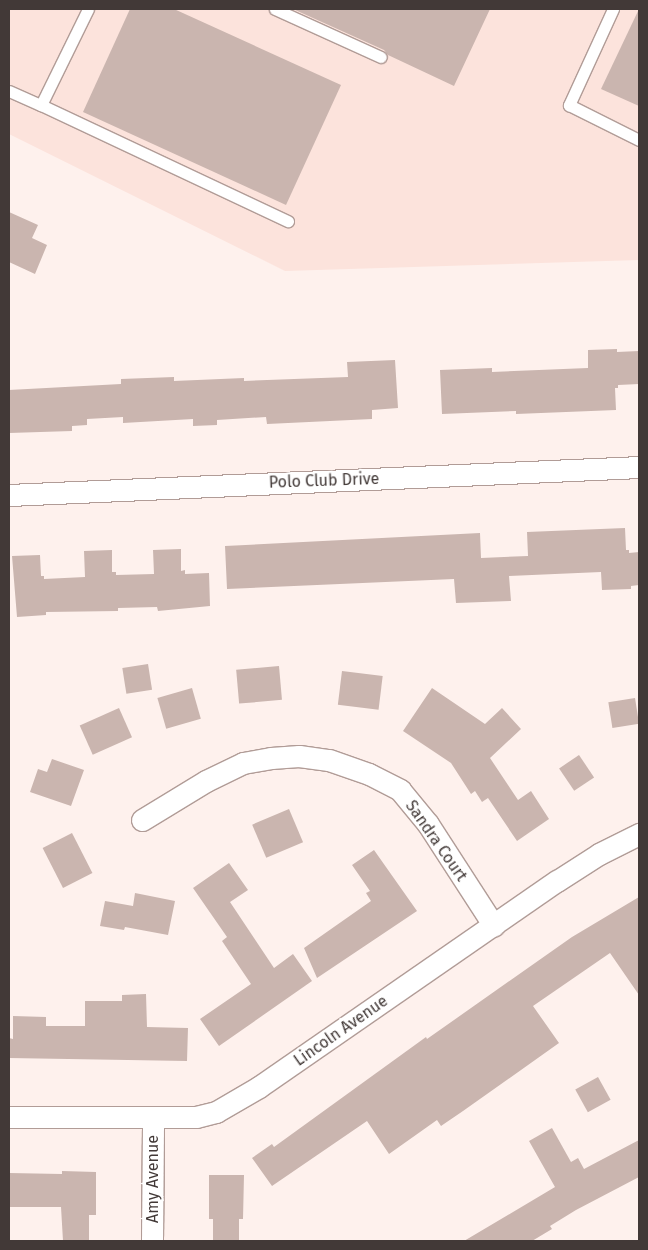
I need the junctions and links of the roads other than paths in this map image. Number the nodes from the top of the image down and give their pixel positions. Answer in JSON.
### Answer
{"nodes":[{"id":1,"x":88,"y":9,"type":"edge"},
{"id":2,"x":275,"y":9,"type":"edge"},
{"id":3,"x":613,"y":9,"type":"edge"},
{"id":4,"x":381,"y":58,"type":"dead end"},
{"id":5,"x":9,"y":91,"type":"edge"},
{"id":6,"x":41,"y":105,"type":"junction"},
{"id":7,"x":639,"y":140,"type":"edge"},
{"id":8,"x":288,"y":221,"type":"dead end"},
{"id":9,"x":639,"y":468,"type":"edge"},
{"id":10,"x":9,"y":495,"type":"edge"},
{"id":11,"x":142,"y":820,"type":"dead end"},
{"id":12,"x":639,"y":834,"type":"edge"},
{"id":13,"x":494,"y":926,"type":"junction"},
{"id":14,"x":9,"y":1117,"type":"edge"},
{"id":15,"x":154,"y":1118,"type":"junction"},
{"id":16,"x":152,"y":1241,"type":"edge"}],
"edges":[{"from":1,"to":6,"type":"lane"},
{"from":2,"to":4,"type":"lane"},
{"from":3,"to":7,"type":"lane"},
{"from":5,"to":6,"type":"lane"},
{"from":6,"to":8,"type":"lane"},
{"from":9,"to":10,"type":"street","name":"Polo Club Drive"},
{"from":11,"to":13,"type":"street","name":"Sandra Court"},
{"from":12,"to":13,"type":"street","name":"Lincoln Avenue"},
{"from":13,"to":15,"type":"street","name":"Lincoln Avenue"},
{"from":14,"to":15,"type":"street","name":"Lincoln Avenue"},
{"from":15,"to":16,"type":"street","name":"Amy Avenue"}]}
